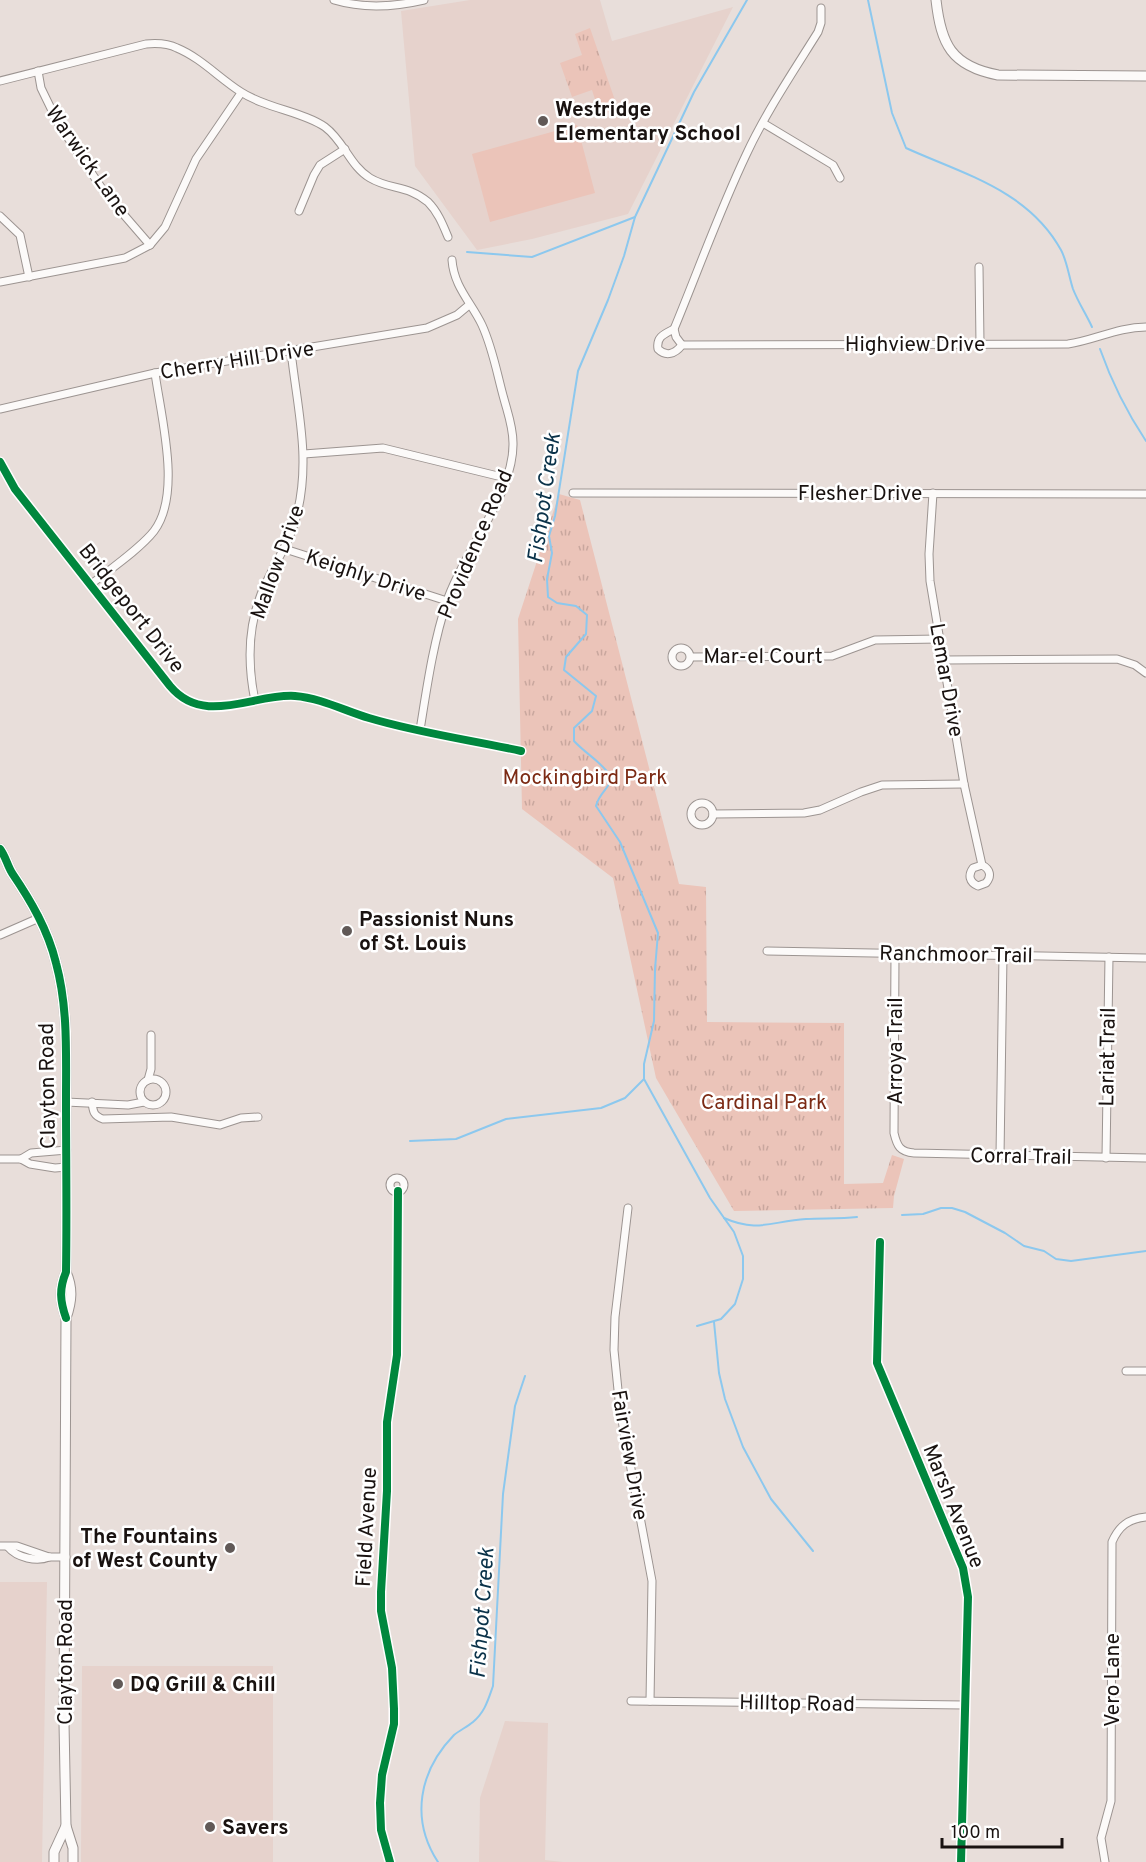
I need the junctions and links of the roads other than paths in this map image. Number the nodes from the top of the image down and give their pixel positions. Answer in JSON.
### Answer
{"nodes":[{"id":1,"x":334,"y":0,"type":"edge"},
{"id":2,"x":424,"y":0,"type":"edge"},
{"id":3,"x":936,"y":0,"type":"edge"},
{"id":4,"x":821,"y":8,"type":"dead end"},
{"id":5,"x":38,"y":71,"type":"junction"},
{"id":6,"x":1146,"y":76,"type":"edge"},
{"id":7,"x":0,"y":81,"type":"edge"},
{"id":8,"x":241,"y":93,"type":"junction"},
{"id":9,"x":763,"y":123,"type":"junction"},
{"id":10,"x":345,"y":149,"type":"junction"},
{"id":11,"x":840,"y":178,"type":"dead end"},
{"id":12,"x":299,"y":211,"type":"dead end"},
{"id":13,"x":0,"y":216,"type":"edge"},
{"id":14,"x":448,"y":237,"type":"dead end"},
{"id":15,"x":150,"y":245,"type":"junction"},
{"id":16,"x":452,"y":260,"type":"dead end"},
{"id":17,"x":979,"y":267,"type":"dead end"},
{"id":18,"x":29,"y":277,"type":"junction"},
{"id":19,"x":0,"y":282,"type":"edge"},
{"id":20,"x":469,"y":305,"type":"junction"},
{"id":21,"x":1146,"y":327,"type":"edge"},
{"id":22,"x":674,"y":329,"type":"junction"},
{"id":23,"x":980,"y":344,"type":"junction"},
{"id":24,"x":682,"y":345,"type":"junction"},
{"id":25,"x":291,"y":351,"type":"junction"},
{"id":26,"x":155,"y":373,"type":"junction"},
{"id":27,"x":0,"y":409,"type":"edge"},
{"id":28,"x":304,"y":454,"type":"junction"},
{"id":29,"x":0,"y":462,"type":"edge"},
{"id":30,"x":506,"y":478,"type":"junction"},
{"id":31,"x":573,"y":493,"type":"dead end"},
{"id":32,"x":933,"y":493,"type":"junction"},
{"id":33,"x":1146,"y":494,"type":"edge"},
{"id":34,"x":285,"y":549,"type":"junction"},
{"id":35,"x":90,"y":585,"type":"junction"},
{"id":36,"x":447,"y":601,"type":"junction"},
{"id":37,"x":940,"y":639,"type":"junction"},
{"id":38,"x":691,"y":657,"type":"dead end"},
{"id":39,"x":944,"y":660,"type":"junction"},
{"id":40,"x":1146,"y":673,"type":"edge"},
{"id":41,"x":255,"y":701,"type":"junction"},
{"id":42,"x":420,"y":730,"type":"junction"},
{"id":43,"x":521,"y":751,"type":"dead end"},
{"id":44,"x":964,"y":784,"type":"junction"},
{"id":45,"x":713,"y":814,"type":"dead end"},
{"id":46,"x":0,"y":849,"type":"edge"},
{"id":47,"x":4,"y":863,"type":"edge"},
{"id":48,"x":982,"y":866,"type":"dead end"},
{"id":49,"x":39,"y":918,"type":"junction"},
{"id":50,"x":0,"y":935,"type":"edge"},
{"id":51,"x":766,"y":951,"type":"dead end"},
{"id":52,"x":895,"y":954,"type":"junction"},
{"id":53,"x":1003,"y":955,"type":"junction"},
{"id":54,"x":1109,"y":957,"type":"junction"},
{"id":55,"x":1146,"y":958,"type":"edge"},
{"id":56,"x":151,"y":1035,"type":"dead end"},
{"id":57,"x":147,"y":1080,"type":"junction"},
{"id":58,"x":66,"y":1102,"type":"junction"},
{"id":59,"x":92,"y":1102,"type":"junction"},
{"id":60,"x":144,"y":1102,"type":"junction"},
{"id":61,"x":258,"y":1117,"type":"dead end"},
{"id":62,"x":899,"y":1147,"type":"joint"},
{"id":63,"x":67,"y":1150,"type":"junction"},
{"id":64,"x":1000,"y":1156,"type":"junction"},
{"id":65,"x":1106,"y":1158,"type":"junction"},
{"id":66,"x":1146,"y":1158,"type":"edge"},
{"id":67,"x":0,"y":1159,"type":"edge"},
{"id":68,"x":21,"y":1159,"type":"junction"},
{"id":69,"x":67,"y":1167,"type":"junction"},
{"id":70,"x":398,"y":1191,"type":"dead end"},
{"id":71,"x":628,"y":1208,"type":"dead end"},
{"id":72,"x":880,"y":1242,"type":"dead end"},
{"id":73,"x":1126,"y":1371,"type":"dead end"},
{"id":74,"x":1146,"y":1371,"type":"edge"},
{"id":75,"x":1146,"y":1517,"type":"edge"},
{"id":76,"x":0,"y":1546,"type":"edge"},
{"id":77,"x":66,"y":1557,"type":"junction"},
{"id":78,"x":631,"y":1701,"type":"dead end"},
{"id":79,"x":650,"y":1701,"type":"junction"},
{"id":80,"x":964,"y":1705,"type":"junction"},
{"id":81,"x":66,"y":1826,"type":"junction"},
{"id":82,"x":54,"y":1862,"type":"edge"},
{"id":83,"x":73,"y":1862,"type":"edge"},
{"id":84,"x":390,"y":1862,"type":"edge"},
{"id":85,"x":961,"y":1862,"type":"edge"},
{"id":86,"x":1106,"y":1862,"type":"edge"}],
"edges":[{"from":1,"to":2,"type":"street"},
{"from":3,"to":6,"type":"main road"},
{"from":4,"to":9,"type":"street","name":"Highview Drive"},
{"from":5,"to":7,"type":"street"},
{"from":5,"to":8,"type":"street"},
{"from":5,"to":15,"type":"street","name":"Warwick Lane"},
{"from":8,"to":10,"type":"street"},
{"from":8,"to":15,"type":"street"},
{"from":9,"to":11,"type":"street"},
{"from":9,"to":22,"type":"street","name":"Highview Drive"},
{"from":10,"to":12,"type":"street"},
{"from":10,"to":14,"type":"street"},
{"from":13,"to":18,"type":"street"},
{"from":15,"to":18,"type":"street"},
{"from":16,"to":20,"type":"street","name":"Providence Road"},
{"from":17,"to":23,"type":"street"},
{"from":18,"to":19,"type":"street"},
{"from":20,"to":25,"type":"street","name":"Cherry Hill Drive"},
{"from":20,"to":30,"type":"street","name":"Providence Road"},
{"from":21,"to":23,"type":"street","name":"Highview Drive"},
{"from":22,"to":24,"type":"street"},
{"from":22,"to":24,"type":"street","name":"Highview Drive"},
{"from":23,"to":24,"type":"street","name":"Highview Drive"},
{"from":25,"to":26,"type":"street","name":"Cherry Hill Drive"},
{"from":25,"to":28,"type":"street","name":"Mallow Drive"},
{"from":26,"to":27,"type":"street","name":"Cherry Hill Drive"},
{"from":26,"to":35,"type":"street"},
{"from":28,"to":30,"type":"street"},
{"from":28,"to":34,"type":"street","name":"Mallow Drive"},
{"from":29,"to":35,"type":"street","name":"Bridgeport Drive"},
{"from":30,"to":36,"type":"street","name":"Providence Road"},
{"from":31,"to":32,"type":"street","name":"Flesher Drive"},
{"from":32,"to":33,"type":"street","name":"Flesher Drive"},
{"from":32,"to":37,"type":"street","name":"Lemar Drive"},
{"from":34,"to":36,"type":"street","name":"Keighly Drive"},
{"from":34,"to":41,"type":"street","name":"Mallow Drive"},
{"from":35,"to":41,"type":"street","name":"Bridgeport Drive"},
{"from":36,"to":42,"type":"street","name":"Providence Road"},
{"from":37,"to":38,"type":"street","name":"Mar-el Court"},
{"from":37,"to":39,"type":"street","name":"Lemar Drive"},
{"from":39,"to":40,"type":"street"},
{"from":39,"to":44,"type":"street","name":"Lemar Drive"},
{"from":41,"to":42,"type":"street","name":"Bridgeport Drive"},
{"from":42,"to":43,"type":"street","name":"Bridgeport Drive"},
{"from":44,"to":45,"type":"street"},
{"from":44,"to":48,"type":"street","name":"Lemar Drive"},
{"from":46,"to":47,"type":"main road","name":"Clayton Road"},
{"from":47,"to":49,"type":"main road","name":"Clayton Road"},
{"from":49,"to":50,"type":"street"},
{"from":49,"to":58,"type":"main road","name":"Clayton Road"},
{"from":51,"to":52,"type":"street","name":"Ranchmoor Trail"},
{"from":52,"to":53,"type":"street","name":"Ranchmoor Trail"},
{"from":52,"to":62,"type":"street","name":"Arroya Trail"},
{"from":53,"to":54,"type":"street","name":"Ranchmoor Trail"},
{"from":53,"to":64,"type":"street"},
{"from":54,"to":55,"type":"street","name":"Ranchmoor Trail"},
{"from":54,"to":65,"type":"street","name":"Lariat Trail"},
{"from":56,"to":57,"type":"street"},
{"from":57,"to":60,"type":"street"},
{"from":57,"to":60,"type":"street"},
{"from":58,"to":59,"type":"street"},
{"from":58,"to":63,"type":"main road","name":"Clayton Road"},
{"from":59,"to":60,"type":"street"},
{"from":59,"to":61,"type":"street"},
{"from":62,"to":64,"type":"street","name":"Corral Trail"},
{"from":63,"to":68,"type":"street"},
{"from":63,"to":69,"type":"main road","name":"Clayton Road"},
{"from":64,"to":65,"type":"street","name":"Corral Trail"},
{"from":65,"to":66,"type":"street","name":"Corral Trail"},
{"from":67,"to":68,"type":"street"},
{"from":68,"to":69,"type":"street"},
{"from":69,"to":77,"type":"main road","name":"Clayton Road"},
{"from":70,"to":84,"type":"street","name":"Field Avenue"},
{"from":71,"to":79,"type":"street","name":"Fairview Drive"},
{"from":72,"to":80,"type":"street","name":"Marsh Avenue"},
{"from":73,"to":74,"type":"street"},
{"from":75,"to":86,"type":"street","name":"Vero Lane"},
{"from":76,"to":77,"type":"street"},
{"from":77,"to":81,"type":"main road","name":"Clayton Road"},
{"from":78,"to":79,"type":"street","name":"Hilltop Road"},
{"from":79,"to":80,"type":"street","name":"Hilltop Road"},
{"from":80,"to":85,"type":"street","name":"Marsh Avenue"},
{"from":81,"to":82,"type":"main road","name":"Clayton Road"},
{"from":81,"to":83,"type":"main road","name":"Clayton Road"}]}
